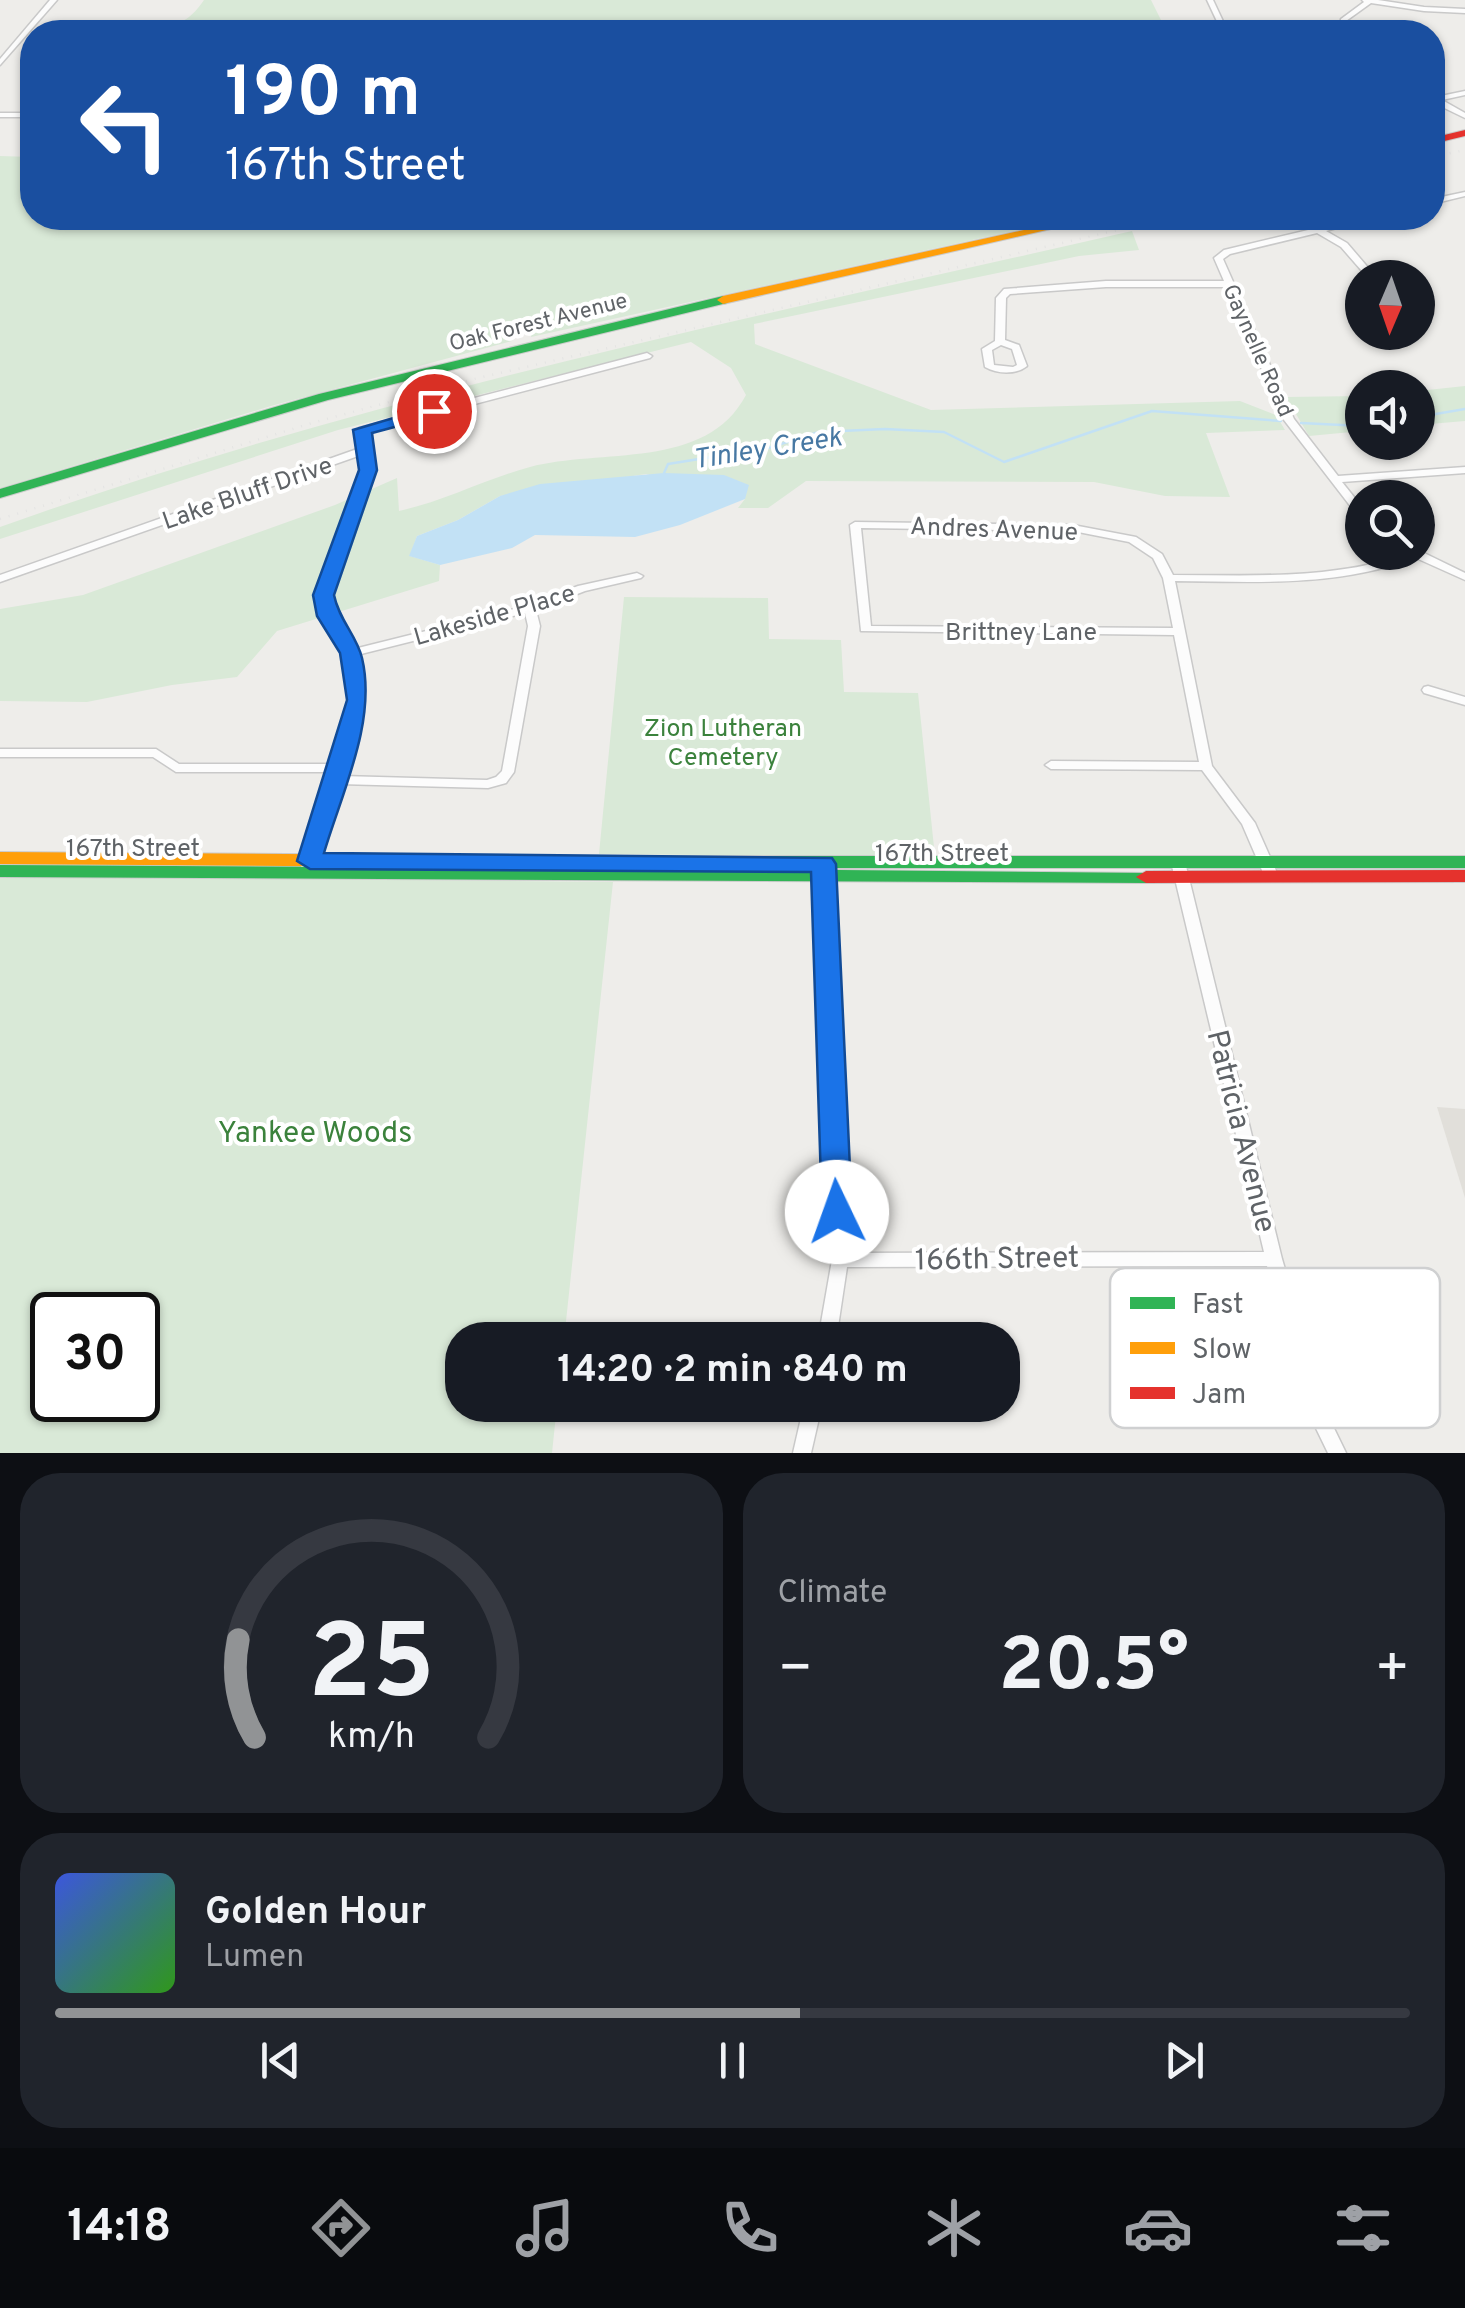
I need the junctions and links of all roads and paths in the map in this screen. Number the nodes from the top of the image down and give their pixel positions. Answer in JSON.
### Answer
{"nodes":[{"id":1,"x":54,"y":0,"type":"edge"},
{"id":2,"x":1367,"y":0,"type":"edge"},
{"id":3,"x":1465,"y":10,"type":"edge"},
{"id":4,"x":37,"y":20,"type":"edge"},
{"id":5,"x":1342,"y":20,"type":"edge"},
{"id":6,"x":20,"y":40,"type":"edge"},
{"id":7,"x":0,"y":63,"type":"edge"},
{"id":8,"x":1039,"y":230,"type":"edge"},
{"id":9,"x":1314,"y":230,"type":"edge"},
{"id":10,"x":1320,"y":230,"type":"edge"},
{"id":11,"x":1357,"y":260,"type":"edge"},
{"id":12,"x":1229,"y":284,"type":"junction"},
{"id":13,"x":1000,"y":342,"type":"dead end"},
{"id":14,"x":647,"y":356,"type":"dead end"},
{"id":15,"x":368,"y":449,"type":"junction"},
{"id":16,"x":1465,"y":470,"type":"edge"},
{"id":17,"x":1333,"y":479,"type":"junction"},
{"id":18,"x":1345,"y":493,"type":"edge"},
{"id":19,"x":0,"y":494,"type":"edge"},
{"id":20,"x":1435,"y":563,"type":"edge"},
{"id":21,"x":1378,"y":570,"type":"edge"},
{"id":22,"x":638,"y":576,"type":"dead end"},
{"id":23,"x":1465,"y":577,"type":"edge"},
{"id":24,"x":1169,"y":578,"type":"junction"},
{"id":25,"x":0,"y":579,"type":"edge"},
{"id":26,"x":530,"y":608,"type":"junction"},
{"id":27,"x":865,"y":630,"type":"joint"},
{"id":28,"x":1178,"y":632,"type":"junction"},
{"id":29,"x":351,"y":653,"type":"junction"},
{"id":30,"x":1428,"y":690,"type":"dead end"},
{"id":31,"x":1465,"y":702,"type":"edge"},
{"id":32,"x":0,"y":753,"type":"edge"},
{"id":33,"x":1051,"y":765,"type":"dead end"},
{"id":34,"x":1206,"y":766,"type":"junction"},
{"id":35,"x":335,"y":774,"type":"junction"},
{"id":36,"x":0,"y":858,"type":"edge"},
{"id":37,"x":1465,"y":862,"type":"edge"},
{"id":38,"x":308,"y":867,"type":"junction"},
{"id":39,"x":1179,"y":869,"type":"junction"},
{"id":40,"x":1269,"y":869,"type":"junction"},
{"id":41,"x":0,"y":871,"type":"edge"},
{"id":42,"x":824,"y":871,"type":"junction"},
{"id":43,"x":1465,"y":876,"type":"edge"},
{"id":44,"x":1274,"y":1259,"type":"junction"},
{"id":45,"x":840,"y":1260,"type":"junction"},
{"id":46,"x":1277,"y":1268,"type":"edge"},
{"id":47,"x":830,"y":1322,"type":"edge"},
{"id":48,"x":808,"y":1422,"type":"edge"},
{"id":49,"x":1325,"y":1428,"type":"edge"},
{"id":50,"x":802,"y":1453,"type":"edge"},
{"id":51,"x":1336,"y":1453,"type":"edge"}],
"edges":[{"from":1,"to":4,"type":"street"},
{"from":2,"to":3,"type":"street"},
{"from":2,"to":5,"type":"street"},
{"from":6,"to":7,"type":"street"},
{"from":8,"to":19,"type":"main road","name":"Oak Forest Avenue"},
{"from":9,"to":12,"type":"street","name":"Gaynelle Road"},
{"from":10,"to":11,"type":"street"},
{"from":12,"to":13,"type":"street"},
{"from":12,"to":17,"type":"street","name":"Gaynelle Road"},
{"from":14,"to":15,"type":"street","name":"Lake Bluff Drive"},
{"from":15,"to":25,"type":"street","name":"Lake Bluff Drive"},
{"from":15,"to":29,"type":"street"},
{"from":16,"to":17,"type":"street"},
{"from":17,"to":18,"type":"street","name":"Gaynelle Road"},
{"from":20,"to":23,"type":"street"},
{"from":21,"to":24,"type":"street"},
{"from":22,"to":26,"type":"street","name":"Lakeside Place"},
{"from":24,"to":27,"type":"street","name":"Andres Avenue"},
{"from":24,"to":28,"type":"street"},
{"from":26,"to":29,"type":"street","name":"Lakeside Place"},
{"from":26,"to":35,"type":"street"},
{"from":27,"to":28,"type":"street","name":"Brittney Lane"},
{"from":28,"to":34,"type":"street"},
{"from":29,"to":35,"type":"street"},
{"from":30,"to":31,"type":"street"},
{"from":32,"to":35,"type":"street"},
{"from":33,"to":34,"type":"street"},
{"from":34,"to":40,"type":"street"},
{"from":35,"to":38,"type":"street"},
{"from":36,"to":38,"type":"main road","name":"167th Street"},
{"from":37,"to":40,"type":"main road","name":"167th Street"},
{"from":38,"to":41,"type":"main road","name":"167th Street"},
{"from":38,"to":42,"type":"main road","name":"167th Street"},
{"from":39,"to":40,"type":"main road","name":"167th Street"},
{"from":39,"to":42,"type":"main road","name":"167th Street"},
{"from":39,"to":44,"type":"street","name":"Patricia Avenue"},
{"from":40,"to":43,"type":"main road","name":"167th Street"},
{"from":42,"to":45,"type":"street"},
{"from":44,"to":45,"type":"street","name":"166th Street"},
{"from":44,"to":46,"type":"street","name":"Patricia Avenue"},
{"from":45,"to":47,"type":"street"},
{"from":48,"to":50,"type":"street"},
{"from":49,"to":51,"type":"street","name":"Patricia Avenue"}]}
